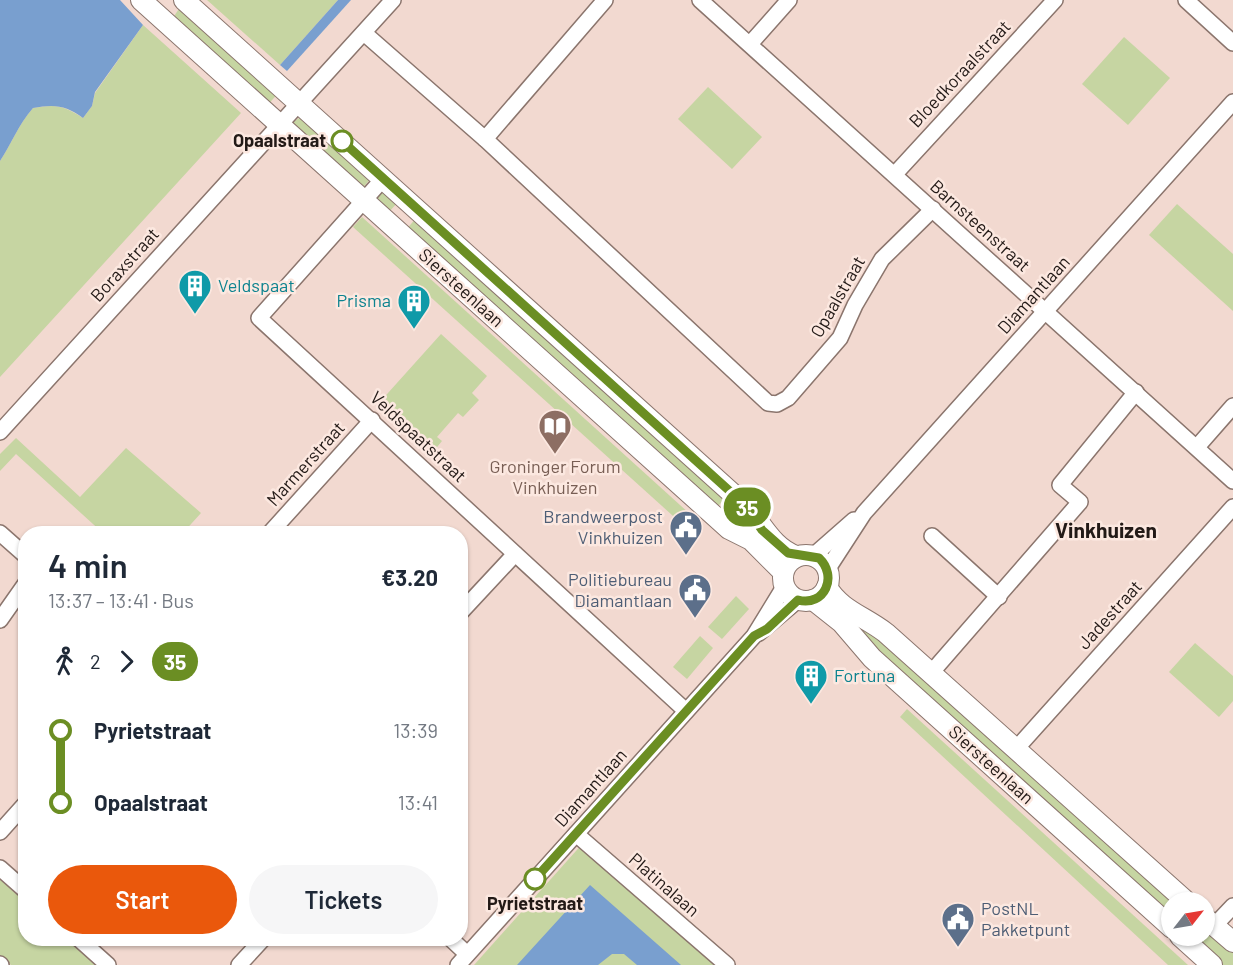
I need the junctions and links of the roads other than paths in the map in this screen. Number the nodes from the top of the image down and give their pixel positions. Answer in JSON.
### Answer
{"nodes":[{"id":1,"x":141,"y":0,"type":"edge"},
{"id":2,"x":184,"y":0,"type":"edge"},
{"id":3,"x":393,"y":0,"type":"edge"},
{"id":4,"x":605,"y":0,"type":"edge"},
{"id":5,"x":700,"y":0,"type":"edge"},
{"id":6,"x":789,"y":0,"type":"edge"},
{"id":7,"x":1054,"y":0,"type":"edge"},
{"id":8,"x":1186,"y":0,"type":"edge"},
{"id":9,"x":364,"y":33,"type":"junction"},
{"id":10,"x":1233,"y":43,"type":"edge"},
{"id":11,"x":750,"y":44,"type":"junction"},
{"id":12,"x":1233,"y":102,"type":"edge"},
{"id":13,"x":299,"y":105,"type":"junction"},
{"id":14,"x":280,"y":125,"type":"junction"},
{"id":15,"x":485,"y":139,"type":"junction"},
{"id":16,"x":895,"y":174,"type":"junction"},
{"id":17,"x":382,"y":179,"type":"junction"},
{"id":18,"x":362,"y":200,"type":"junction"},
{"id":19,"x":933,"y":209,"type":"junction"},
{"id":20,"x":1045,"y":312,"type":"junction"},
{"id":21,"x":1136,"y":392,"type":"junction"},
{"id":22,"x":1233,"y":406,"type":"edge"},
{"id":23,"x":372,"y":420,"type":"junction"},
{"id":24,"x":0,"y":432,"type":"edge"},
{"id":25,"x":1197,"y":447,"type":"junction"},
{"id":26,"x":1233,"y":481,"type":"edge"},
{"id":27,"x":1233,"y":507,"type":"edge"},
{"id":28,"x":276,"y":526,"type":"edge"},
{"id":29,"x":0,"y":533,"type":"edge"},
{"id":30,"x":932,"y":536,"type":"dead end"},
{"id":31,"x":18,"y":549,"type":"edge"},
{"id":32,"x":514,"y":554,"type":"junction"},
{"id":33,"x":805,"y":578,"type":"junction"},
{"id":34,"x":18,"y":594,"type":"edge"},
{"id":35,"x":999,"y":597,"type":"junction"},
{"id":36,"x":468,"y":604,"type":"edge"},
{"id":37,"x":0,"y":620,"type":"edge"},
{"id":38,"x":931,"y":673,"type":"junction"},
{"id":39,"x":686,"y":711,"type":"junction"},
{"id":40,"x":1016,"y":749,"type":"junction"},
{"id":41,"x":18,"y":812,"type":"edge"},
{"id":42,"x":0,"y":831,"type":"edge"},
{"id":43,"x":576,"y":834,"type":"junction"},
{"id":44,"x":0,"y":868,"type":"edge"},
{"id":45,"x":18,"y":884,"type":"edge"},
{"id":46,"x":1176,"y":892,"type":"edge"},
{"id":47,"x":1233,"y":906,"type":"edge"},
{"id":48,"x":1161,"y":918,"type":"edge"},
{"id":49,"x":1215,"y":918,"type":"edge"},
{"id":50,"x":1215,"y":927,"type":"edge"},
{"id":51,"x":1233,"y":942,"type":"edge"},
{"id":52,"x":97,"y":946,"type":"edge"},
{"id":53,"x":257,"y":946,"type":"edge"},
{"id":54,"x":454,"y":946,"type":"edge"},
{"id":55,"x":1191,"y":946,"type":"edge"},
{"id":56,"x":463,"y":960,"type":"edge"},
{"id":57,"x":108,"y":965,"type":"edge"},
{"id":58,"x":239,"y":965,"type":"edge"},
{"id":59,"x":727,"y":965,"type":"edge"},
{"id":60,"x":1212,"y":965,"type":"edge"}],
"edges":[{"from":1,"to":14,"type":"main road","name":"Siersteenlaan"},
{"from":2,"to":13,"type":"main road","name":"Siersteenlaan"},
{"from":3,"to":9,"type":"street","name":"Boraxstraat"},
{"from":4,"to":15,"type":"street"},
{"from":5,"to":11,"type":"street","name":"Barnsteenstraat"},
{"from":6,"to":11,"type":"street"},
{"from":7,"to":16,"type":"street","name":"Bloedkoraalstraat"},
{"from":8,"to":10,"type":"street"},
{"from":9,"to":13,"type":"street","name":"Boraxstraat"},
{"from":9,"to":15,"type":"street","name":"Opaalstraat"},
{"from":11,"to":16,"type":"street","name":"Barnsteenstraat"},
{"from":12,"to":20,"type":"street","name":"Diamantlaan"},
{"from":13,"to":14,"type":"street","name":"Boraxstraat"},
{"from":13,"to":17,"type":"main road","name":"Siersteenlaan"},
{"from":14,"to":18,"type":"main road","name":"Siersteenlaan"},
{"from":14,"to":24,"type":"street","name":"Boraxstraat"},
{"from":15,"to":19,"type":"street","name":"Opaalstraat"},
{"from":16,"to":19,"type":"street","name":"Barnsteenstraat"},
{"from":17,"to":18,"type":"street","name":"Veldspaatstraat"},
{"from":17,"to":33,"type":"main road","name":"Siersteenlaan"},
{"from":18,"to":23,"type":"street","name":"Veldspaatstraat"},
{"from":18,"to":33,"type":"main road","name":"Siersteenlaan"},
{"from":19,"to":20,"type":"street","name":"Barnsteenstraat"},
{"from":20,"to":21,"type":"street","name":"Barnsteenstraat"},
{"from":20,"to":33,"type":"street","name":"Diamantlaan"},
{"from":21,"to":25,"type":"street","name":"Barnsteenstraat"},
{"from":21,"to":35,"type":"street"},
{"from":22,"to":25,"type":"street"},
{"from":23,"to":28,"type":"street","name":"Marmerstraat"},
{"from":23,"to":32,"type":"street","name":"Veldspaatstraat"},
{"from":25,"to":26,"type":"street","name":"Barnsteenstraat"},
{"from":27,"to":40,"type":"street","name":"Jadestraat"},
{"from":29,"to":31,"type":"street"},
{"from":30,"to":35,"type":"street"},
{"from":32,"to":36,"type":"street"},
{"from":32,"to":39,"type":"street","name":"Veldspaatstraat"},
{"from":33,"to":38,"type":"main road","name":"Siersteenlaan"},
{"from":33,"to":39,"type":"street","name":"Diamantlaan"},
{"from":33,"to":48,"type":"main road","name":"Siersteenlaan"},
{"from":34,"to":37,"type":"street"},
{"from":35,"to":38,"type":"street"},
{"from":38,"to":40,"type":"main road","name":"Siersteenlaan"},
{"from":39,"to":43,"type":"street","name":"Diamantlaan"},
{"from":40,"to":46,"type":"main road","name":"Siersteenlaan"},
{"from":41,"to":42,"type":"street"},
{"from":43,"to":56,"type":"street","name":"Diamantlaan"},
{"from":43,"to":59,"type":"street","name":"Platinalaan"},
{"from":44,"to":45,"type":"street"},
{"from":47,"to":49,"type":"street"},
{"from":50,"to":51,"type":"main road"},
{"from":52,"to":57,"type":"street"},
{"from":53,"to":58,"type":"street"},
{"from":54,"to":56,"type":"street"},
{"from":55,"to":60,"type":"main road"}]}
